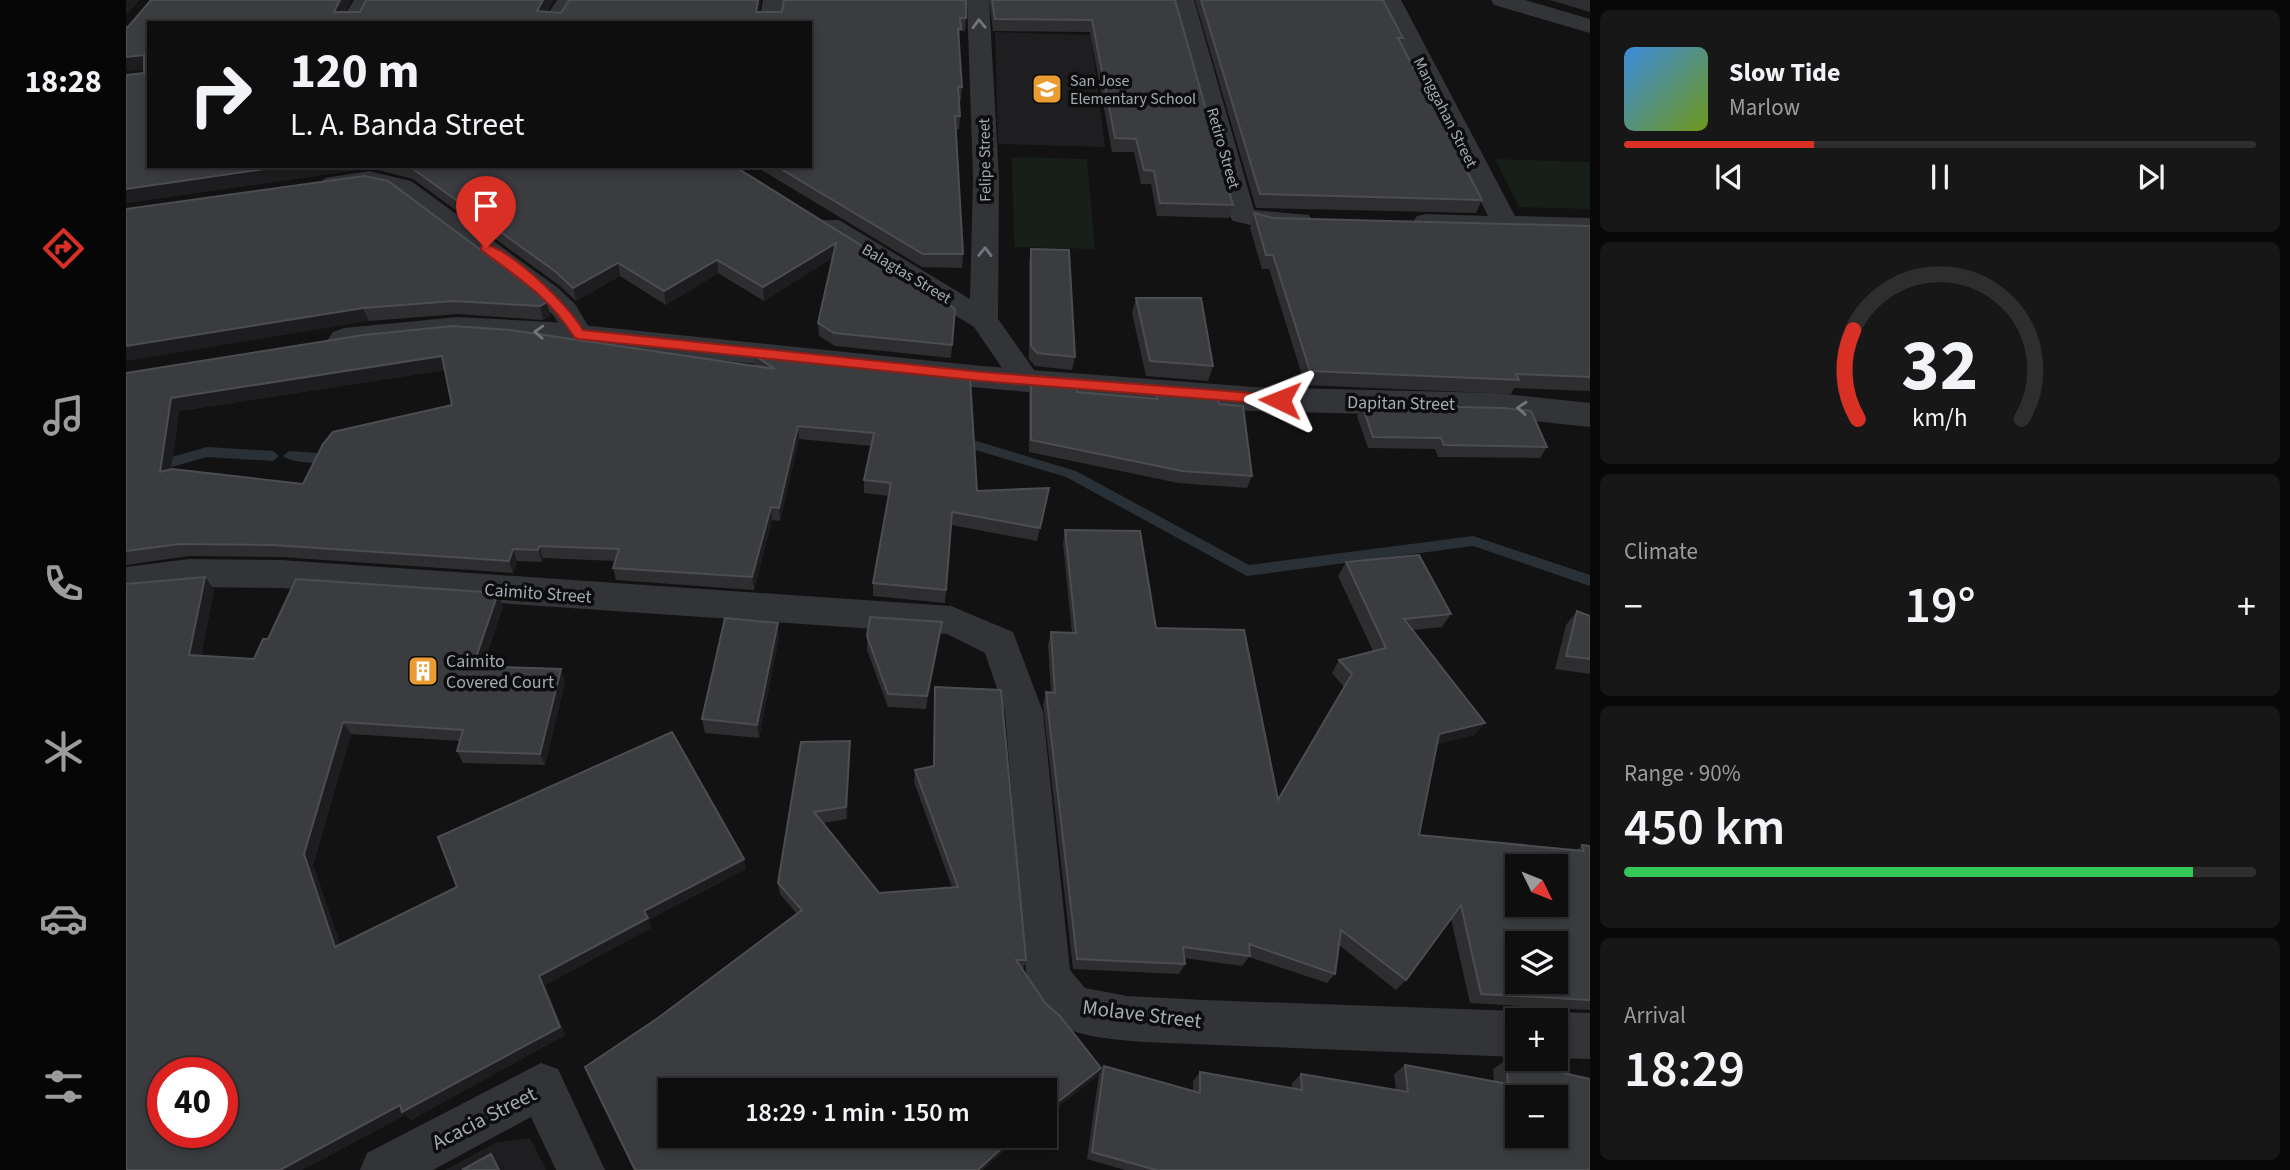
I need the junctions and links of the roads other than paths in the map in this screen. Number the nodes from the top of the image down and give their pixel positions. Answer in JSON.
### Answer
{"nodes":[{"id":1,"x":365,"y":0,"type":"edge"},
{"id":2,"x":568,"y":0,"type":"edge"},
{"id":3,"x":774,"y":0,"type":"edge"},
{"id":4,"x":978,"y":0,"type":"edge"},
{"id":5,"x":1183,"y":0,"type":"edge"},
{"id":6,"x":1390,"y":0,"type":"edge"},
{"id":7,"x":1502,"y":0,"type":"edge"},
{"id":8,"x":352,"y":21,"type":"edge"},
{"id":9,"x":554,"y":21,"type":"edge"},
{"id":10,"x":770,"y":21,"type":"edge"},
{"id":11,"x":1590,"y":26,"type":"edge"},
{"id":12,"x":315,"y":186,"type":"edge"},
{"id":13,"x":807,"y":212,"type":"edge"},
{"id":14,"x":1324,"y":221,"type":"edge"},
{"id":15,"x":1394,"y":222,"type":"edge"},
{"id":16,"x":1505,"y":223,"type":"junction"},
{"id":17,"x":1590,"y":226,"type":"edge"},
{"id":18,"x":984,"y":320,"type":"junction"},
{"id":19,"x":578,"y":334,"type":"junction"},
{"id":20,"x":315,"y":344,"type":"edge"},
{"id":21,"x":1026,"y":380,"type":"junction"},
{"id":22,"x":1590,"y":415,"type":"edge"},
{"id":23,"x":126,"y":581,"type":"edge"},
{"id":24,"x":951,"y":620,"type":"joint"},
{"id":25,"x":1505,"y":1034,"type":"edge"},
{"id":26,"x":1568,"y":1035,"type":"edge"},
{"id":27,"x":1590,"y":1036,"type":"edge"},
{"id":28,"x":384,"y":1170,"type":"edge"},
{"id":29,"x":581,"y":1170,"type":"edge"}],
"edges":[{"from":1,"to":8,"type":"street"},
{"from":2,"to":9,"type":"street"},
{"from":3,"to":10,"type":"street"},
{"from":18,"to":4,"type":"street","name":"Felipe Street","one_way":true},
{"from":5,"to":14,"type":"street","name":"Retiro Street"},
{"from":6,"to":16,"type":"street","name":"Manggahan Street"},
{"from":7,"to":11,"type":"street"},
{"from":12,"to":19,"type":"street"},
{"from":13,"to":18,"type":"street","name":"Balagtas Street"},
{"from":15,"to":16,"type":"street"},
{"from":16,"to":17,"type":"street"},
{"from":18,"to":21,"type":"street","name":"Balagtas Street"},
{"from":19,"to":20,"type":"street","name":"Dapitan Street","one_way":true},
{"from":19,"to":21,"type":"street","name":"Dapitan Street"},
{"from":22,"to":21,"type":"street","name":"Dapitan Street","one_way":true},
{"from":23,"to":24,"type":"street","name":"Caimito Street"},
{"from":24,"to":25,"type":"street","name":"Molave Street"},
{"from":26,"to":27,"type":"street"},
{"from":28,"to":29,"type":"street","name":"Acacia Street"}]}
